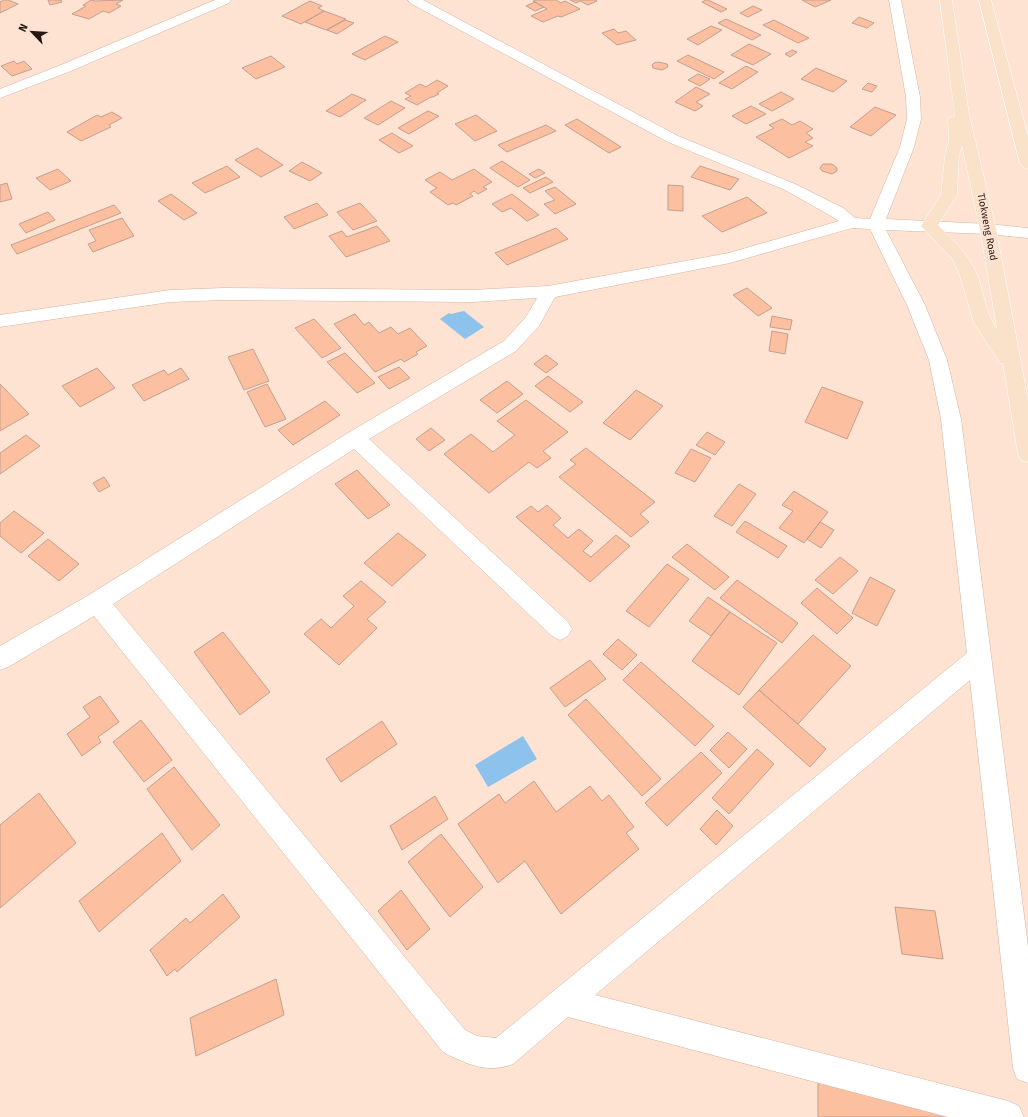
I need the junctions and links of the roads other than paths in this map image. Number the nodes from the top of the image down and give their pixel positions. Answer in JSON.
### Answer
{"nodes":[{"id":1,"x":225,"y":0,"type":"edge"},
{"id":2,"x":414,"y":0,"type":"edge"},
{"id":3,"x":895,"y":0,"type":"edge"},
{"id":4,"x":946,"y":0,"type":"edge"},
{"id":5,"x":985,"y":0,"type":"edge"},
{"id":6,"x":0,"y":94,"type":"edge"},
{"id":7,"x":962,"y":114,"type":"junction"},
{"id":8,"x":1028,"y":164,"type":"edge"},
{"id":9,"x":851,"y":223,"type":"junction"},
{"id":10,"x":876,"y":225,"type":"junction"},
{"id":11,"x":929,"y":226,"type":"junction"},
{"id":12,"x":988,"y":229,"type":"junction"},
{"id":13,"x":1028,"y":233,"type":"edge"},
{"id":14,"x":548,"y":292,"type":"junction"},
{"id":15,"x":0,"y":322,"type":"edge"},
{"id":16,"x":1011,"y":364,"type":"junction"},
{"id":17,"x":355,"y":438,"type":"junction"},
{"id":18,"x":1028,"y":454,"type":"edge"},
{"id":19,"x":97,"y":602,"type":"junction"},
{"id":20,"x":560,"y":629,"type":"dead end"},
{"id":21,"x":980,"y":657,"type":"junction"},
{"id":22,"x":0,"y":659,"type":"edge"},
{"id":23,"x":563,"y":1001,"type":"junction"},
{"id":24,"x":1028,"y":1068,"type":"edge"},
{"id":25,"x":1008,"y":1117,"type":"edge"}],
"edges":[{"from":1,"to":6,"type":"street"},
{"from":2,"to":9,"type":"street"},
{"from":3,"to":10,"type":"street"},
{"from":4,"to":7,"type":"main road","name":"Tlokweng Road"},
{"from":5,"to":8,"type":"main road"},
{"from":7,"to":11,"type":"main road"},
{"from":7,"to":12,"type":"main road","name":"Tlokweng Road"},
{"from":9,"to":10,"type":"street"},
{"from":9,"to":14,"type":"street"},
{"from":10,"to":11,"type":"street"},
{"from":10,"to":21,"type":"street"},
{"from":11,"to":12,"type":"street"},
{"from":11,"to":16,"type":"main road"},
{"from":12,"to":13,"type":"street"},
{"from":12,"to":16,"type":"main road","name":"Tlokweng Road"},
{"from":14,"to":15,"type":"street"},
{"from":14,"to":17,"type":"street"},
{"from":16,"to":18,"type":"main road","name":"Tlokweng Road"},
{"from":17,"to":19,"type":"street"},
{"from":17,"to":20,"type":"street"},
{"from":19,"to":22,"type":"street"},
{"from":19,"to":23,"type":"street"},
{"from":21,"to":23,"type":"street"},
{"from":21,"to":24,"type":"street"},
{"from":23,"to":25,"type":"street"}]}
